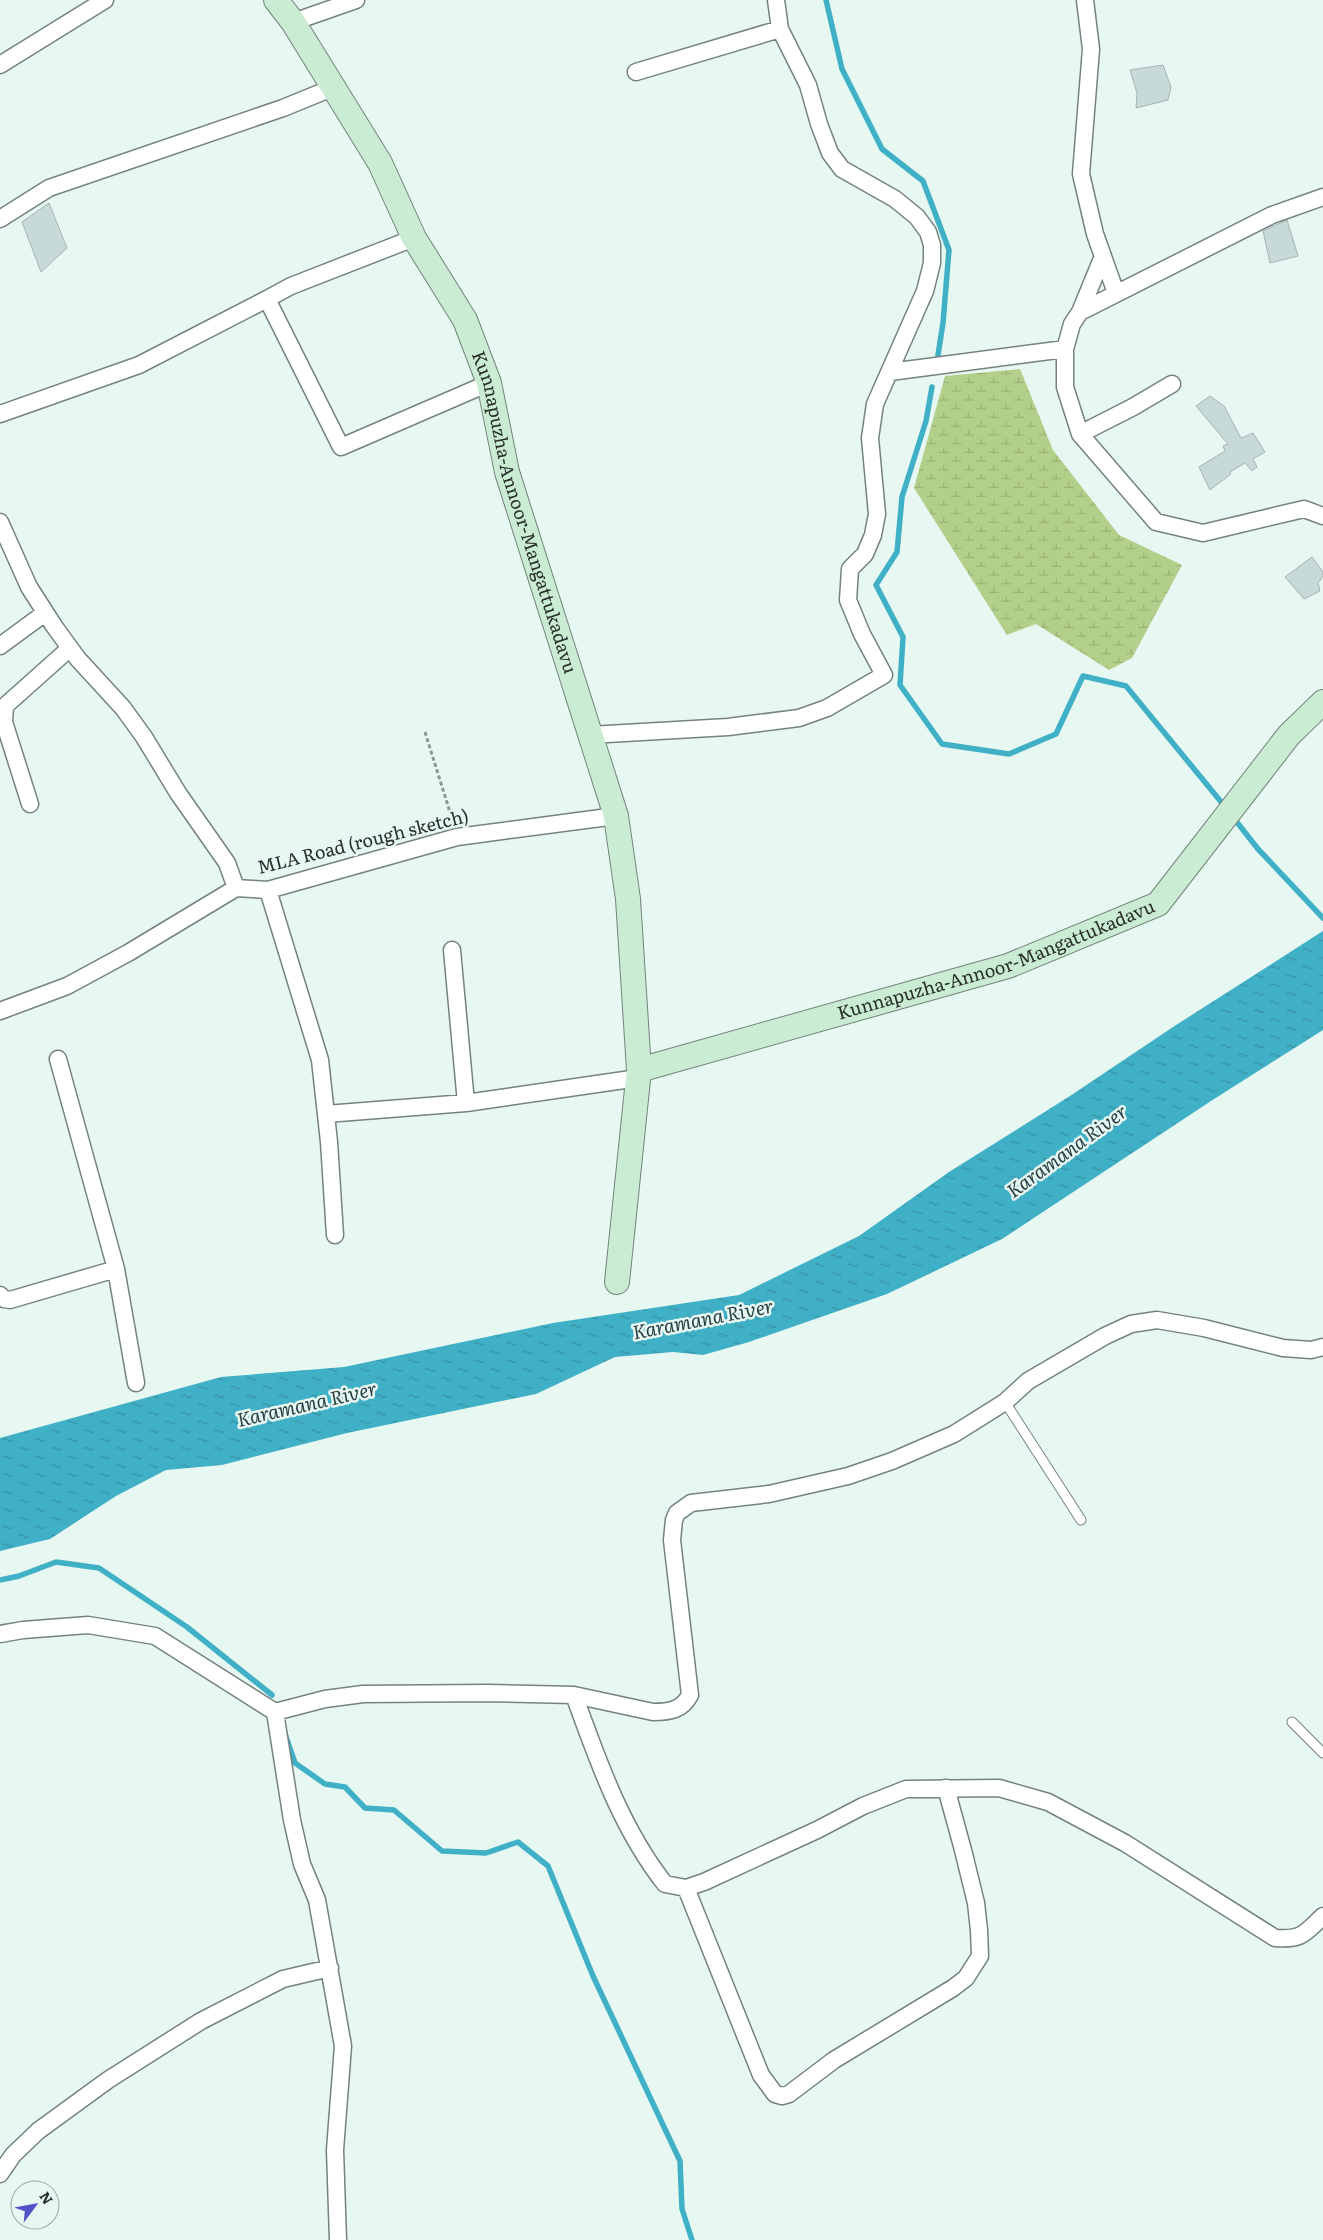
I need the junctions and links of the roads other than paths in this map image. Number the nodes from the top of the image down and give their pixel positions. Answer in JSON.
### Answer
{"nodes":[{"id":1,"x":105,"y":0,"type":"edge"},
{"id":2,"x":276,"y":0,"type":"edge"},
{"id":3,"x":356,"y":0,"type":"edge"},
{"id":4,"x":776,"y":0,"type":"edge"},
{"id":5,"x":1085,"y":0,"type":"edge"},
{"id":6,"x":293,"y":22,"type":"junction"},
{"id":7,"x":780,"y":29,"type":"junction"},
{"id":8,"x":0,"y":65,"type":"edge"},
{"id":9,"x":636,"y":72,"type":"dead end"},
{"id":10,"x":332,"y":88,"type":"junction"},
{"id":11,"x":1323,"y":197,"type":"edge"},
{"id":12,"x":0,"y":219,"type":"edge"},
{"id":13,"x":414,"y":238,"type":"junction"},
{"id":14,"x":1103,"y":256,"type":"junction"},
{"id":15,"x":1116,"y":293,"type":"junction"},
{"id":16,"x":267,"y":299,"type":"junction"},
{"id":17,"x":1080,"y":312,"type":"junction"},
{"id":18,"x":1065,"y":349,"type":"junction"},
{"id":19,"x":890,"y":372,"type":"junction"},
{"id":20,"x":489,"y":383,"type":"junction"},
{"id":21,"x":1172,"y":384,"type":"dead end"},
{"id":22,"x":0,"y":414,"type":"edge"},
{"id":23,"x":1080,"y":434,"type":"junction"},
{"id":24,"x":1323,"y":516,"type":"edge"},
{"id":25,"x":0,"y":522,"type":"edge"},
{"id":26,"x":45,"y":612,"type":"junction"},
{"id":27,"x":0,"y":646,"type":"edge"},
{"id":28,"x":70,"y":648,"type":"junction"},
{"id":29,"x":1323,"y":702,"type":"edge"},
{"id":30,"x":590,"y":735,"type":"junction"},
{"id":31,"x":30,"y":804,"type":"dead end"},
{"id":32,"x":616,"y":816,"type":"junction"},
{"id":33,"x":236,"y":888,"type":"junction"},
{"id":34,"x":268,"y":890,"type":"junction"},
{"id":35,"x":452,"y":950,"type":"dead end"},
{"id":36,"x":0,"y":1011,"type":"edge"},
{"id":37,"x":58,"y":1059,"type":"dead end"},
{"id":38,"x":639,"y":1074,"type":"junction"},
{"id":39,"x":466,"y":1103,"type":"junction"},
{"id":40,"x":326,"y":1114,"type":"junction"},
{"id":41,"x":335,"y":1235,"type":"dead end"},
{"id":42,"x":116,"y":1270,"type":"junction"},
{"id":43,"x":616,"y":1282,"type":"dead end"},
{"id":44,"x":0,"y":1295,"type":"edge"},
{"id":45,"x":1321,"y":1351,"type":"edge"},
{"id":46,"x":136,"y":1383,"type":"dead end"},
{"id":47,"x":1004,"y":1402,"type":"junction"},
{"id":48,"x":1082,"y":1520,"type":"dead end"},
{"id":49,"x":0,"y":1634,"type":"edge"},
{"id":50,"x":574,"y":1695,"type":"junction"},
{"id":51,"x":275,"y":1712,"type":"junction"},
{"id":52,"x":1292,"y":1722,"type":"dead end"},
{"id":53,"x":1323,"y":1753,"type":"edge"},
{"id":54,"x":946,"y":1788,"type":"junction"},
{"id":55,"x":686,"y":1888,"type":"junction"},
{"id":56,"x":1323,"y":1916,"type":"edge"},
{"id":57,"x":330,"y":1968,"type":"junction"},
{"id":58,"x":0,"y":2174,"type":"edge"},
{"id":59,"x":338,"y":2240,"type":"edge"}],
"edges":[{"from":1,"to":8,"type":"street"},
{"from":2,"to":6,"type":"street","name":"Kunnapuzha-Annoor-Mangattukadavu"},
{"from":3,"to":6,"type":"street"},
{"from":4,"to":7,"type":"street"},
{"from":5,"to":14,"type":"street"},
{"from":6,"to":10,"type":"street","name":"Kunnapuzha-Annoor-Mangattukadavu"},
{"from":7,"to":9,"type":"street"},
{"from":7,"to":19,"type":"street"},
{"from":10,"to":12,"type":"street"},
{"from":10,"to":13,"type":"street","name":"Kunnapuzha-Annoor-Mangattukadavu"},
{"from":11,"to":15,"type":"street"},
{"from":13,"to":16,"type":"street"},
{"from":13,"to":20,"type":"street","name":"Kunnapuzha-Annoor-Mangattukadavu"},
{"from":14,"to":15,"type":"street"},
{"from":14,"to":17,"type":"street"},
{"from":15,"to":17,"type":"street"},
{"from":16,"to":20,"type":"street"},
{"from":16,"to":22,"type":"street"},
{"from":17,"to":18,"type":"street"},
{"from":18,"to":19,"type":"street"},
{"from":18,"to":23,"type":"street"},
{"from":19,"to":30,"type":"street"},
{"from":20,"to":30,"type":"street","name":"Kunnapuzha-Annoor-Mangattukadavu"},
{"from":21,"to":23,"type":"street"},
{"from":23,"to":24,"type":"street"},
{"from":25,"to":26,"type":"street"},
{"from":26,"to":27,"type":"street"},
{"from":26,"to":28,"type":"street"},
{"from":28,"to":31,"type":"street"},
{"from":28,"to":33,"type":"street"},
{"from":29,"to":38,"type":"street","name":"Kunnapuzha-Annoor-Mangattukadavu"},
{"from":30,"to":32,"type":"street","name":"Kunnapuzha-Annoor-Mangattukadavu"},
{"from":32,"to":34,"type":"street","name":"MLA Road (rough sketch)"},
{"from":32,"to":38,"type":"street","name":"Kunnapuzha-Annoor-Mangattukadavu"},
{"from":33,"to":34,"type":"street","name":"MLA Road (rough sketch)"},
{"from":33,"to":36,"type":"street","name":"MLA Road (rough sketch)"},
{"from":34,"to":40,"type":"street"},
{"from":35,"to":39,"type":"street"},
{"from":37,"to":42,"type":"street"},
{"from":38,"to":39,"type":"street"},
{"from":38,"to":43,"type":"street","name":"Kunnapuzha-Annoor-Mangattukadavu"},
{"from":39,"to":40,"type":"street"},
{"from":40,"to":41,"type":"street"},
{"from":42,"to":44,"type":"street"},
{"from":42,"to":46,"type":"street"},
{"from":45,"to":47,"type":"street"},
{"from":47,"to":48,"type":"lane"},
{"from":47,"to":50,"type":"street"},
{"from":49,"to":51,"type":"street"},
{"from":50,"to":51,"type":"street"},
{"from":50,"to":55,"type":"street"},
{"from":51,"to":57,"type":"street"},
{"from":52,"to":53,"type":"lane"},
{"from":54,"to":55,"type":"street"},
{"from":54,"to":55,"type":"street"},
{"from":54,"to":56,"type":"street"},
{"from":57,"to":58,"type":"street"},
{"from":57,"to":59,"type":"street"}]}
